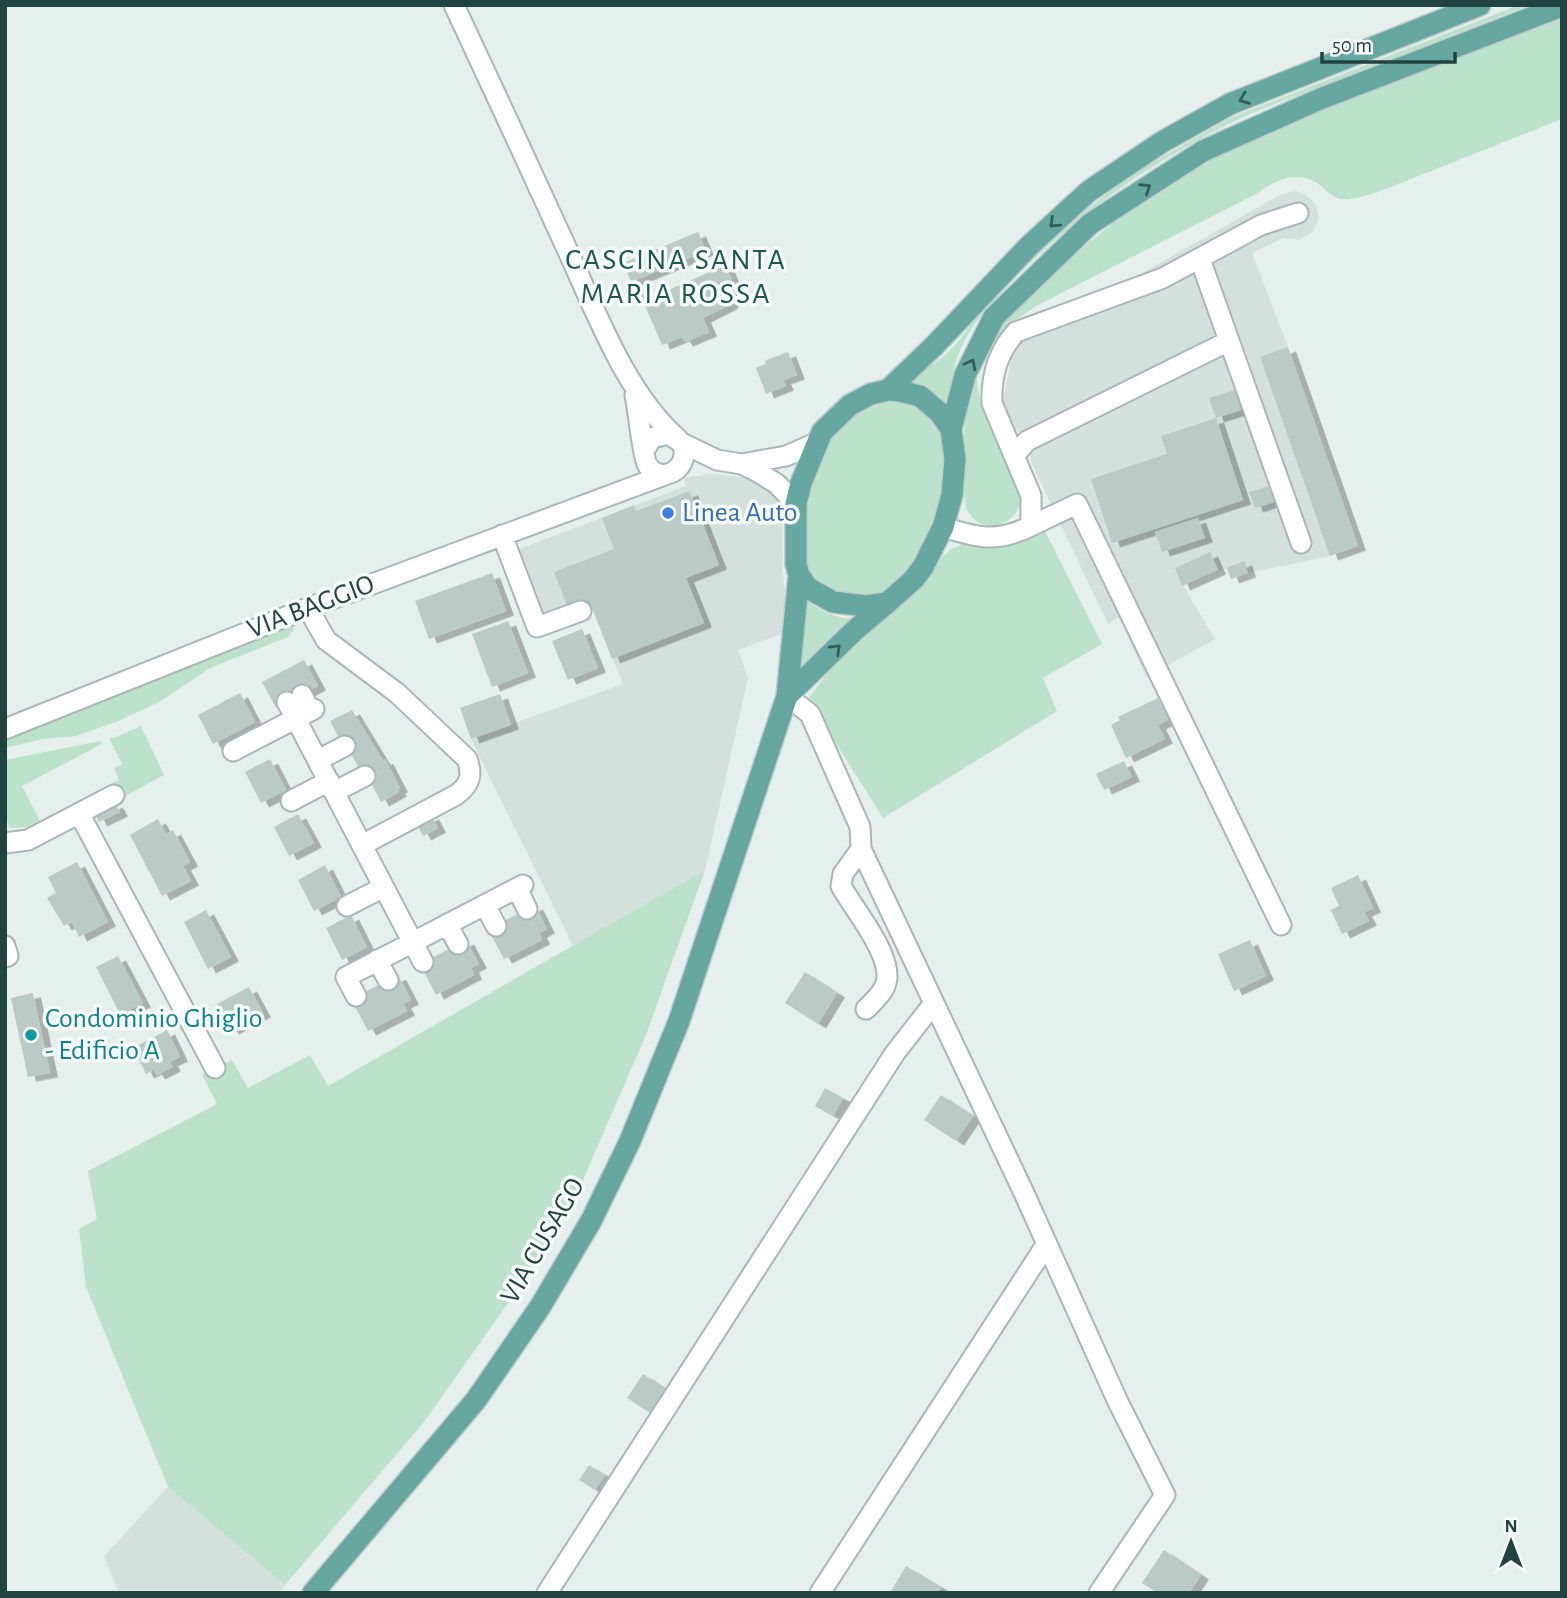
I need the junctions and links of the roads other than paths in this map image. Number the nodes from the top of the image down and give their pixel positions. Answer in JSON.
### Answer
{"nodes":[{"id":1,"x":454,"y":5,"type":"edge"},
{"id":2,"x":1480,"y":5,"type":"edge"},
{"id":3,"x":1562,"y":6,"type":"edge"},
{"id":4,"x":1298,"y":213,"type":"dead end"},
{"id":5,"x":1200,"y":259,"type":"junction"},
{"id":6,"x":1229,"y":341,"type":"junction"},
{"id":7,"x":624,"y":368,"type":"junction"},
{"id":8,"x":888,"y":390,"type":"junction"},
{"id":9,"x":951,"y":429,"type":"junction"},
{"id":10,"x":680,"y":441,"type":"junction"},
{"id":11,"x":816,"y":443,"type":"junction"},
{"id":12,"x":644,"y":455,"type":"junction"},
{"id":13,"x":1014,"y":456,"type":"junction"},
{"id":14,"x":717,"y":460,"type":"junction"},
{"id":15,"x":742,"y":464,"type":"junction"},
{"id":16,"x":673,"y":472,"type":"junction"},
{"id":17,"x":619,"y":491,"type":"junction"},
{"id":18,"x":796,"y":504,"type":"junction"},
{"id":19,"x":1031,"y":526,"type":"junction"},
{"id":20,"x":943,"y":527,"type":"junction"},
{"id":21,"x":502,"y":535,"type":"junction"},
{"id":22,"x":1301,"y":543,"type":"dead end"},
{"id":23,"x":799,"y":575,"type":"junction"},
{"id":24,"x":887,"y":603,"type":"junction"},
{"id":25,"x":308,"y":608,"type":"junction"},
{"id":26,"x":581,"y":611,"type":"dead end"},
{"id":27,"x":787,"y":696,"type":"junction"},
{"id":28,"x":5,"y":729,"type":"edge"},
{"id":29,"x":238,"y":741,"type":"dead end"},
{"id":30,"x":345,"y":746,"type":"dead end"},
{"id":31,"x":317,"y":760,"type":"junction"},
{"id":32,"x":365,"y":776,"type":"dead end"},
{"id":33,"x":331,"y":786,"type":"junction"},
{"id":34,"x":114,"y":795,"type":"dead end"},
{"id":35,"x":291,"y":801,"type":"dead end"},
{"id":36,"x":79,"y":813,"type":"junction"},
{"id":37,"x":5,"y":843,"type":"edge"},
{"id":38,"x":362,"y":845,"type":"junction"},
{"id":39,"x":861,"y":849,"type":"junction"},
{"id":40,"x":384,"y":887,"type":"junction"},
{"id":41,"x":485,"y":905,"type":"junction"},
{"id":42,"x":347,"y":906,"type":"dead end"},
{"id":43,"x":527,"y":909,"type":"dead end"},
{"id":44,"x":447,"y":924,"type":"junction"},
{"id":45,"x":1281,"y":925,"type":"dead end"},
{"id":46,"x":496,"y":926,"type":"dead end"},
{"id":47,"x":412,"y":942,"type":"junction"},
{"id":48,"x":458,"y":944,"type":"dead end"},
{"id":49,"x":377,"y":960,"type":"junction"},
{"id":50,"x":423,"y":962,"type":"dead end"},
{"id":51,"x":388,"y":980,"type":"dead end"},
{"id":52,"x":356,"y":996,"type":"dead end"},
{"id":53,"x":934,"y":1003,"type":"junction"},
{"id":54,"x":866,"y":1009,"type":"dead end"},
{"id":55,"x":215,"y":1068,"type":"dead end"},
{"id":56,"x":1046,"y":1245,"type":"junction"},
{"id":57,"x":313,"y":1593,"type":"edge"},
{"id":58,"x":547,"y":1593,"type":"edge"},
{"id":59,"x":820,"y":1593,"type":"edge"},
{"id":60,"x":1099,"y":1593,"type":"edge"}],
"edges":[{"from":1,"to":7,"type":"street"},
{"from":2,"to":8,"type":"main road","one_way":true},
{"from":9,"to":3,"type":"main road","one_way":true},
{"from":4,"to":5,"type":"street"},
{"from":5,"to":6,"type":"street"},
{"from":5,"to":13,"type":"street"},
{"from":6,"to":13,"type":"street"},
{"from":6,"to":22,"type":"street"},
{"from":7,"to":10,"type":"street"},
{"from":7,"to":12,"type":"street"},
{"from":8,"to":9,"type":"main road"},
{"from":8,"to":11,"type":"main road"},
{"from":9,"to":20,"type":"main road"},
{"from":10,"to":12,"type":"street"},
{"from":10,"to":14,"type":"street","name":"VIA BAGGIO"},
{"from":10,"to":16,"type":"street"},
{"from":11,"to":15,"type":"street","name":"VIA BAGGIO"},
{"from":11,"to":18,"type":"main road"},
{"from":12,"to":16,"type":"street"},
{"from":12,"to":17,"type":"street"},
{"from":13,"to":19,"type":"street"},
{"from":14,"to":15,"type":"street","name":"VIA BAGGIO"},
{"from":14,"to":16,"type":"street","name":"VIA BAGGIO"},
{"from":15,"to":18,"type":"street","name":"VIA BAGGIO"},
{"from":16,"to":17,"type":"street","name":"VIA BAGGIO"},
{"from":17,"to":21,"type":"street","name":"VIA BAGGIO"},
{"from":18,"to":23,"type":"main road"},
{"from":19,"to":20,"type":"street"},
{"from":19,"to":45,"type":"street"},
{"from":20,"to":24,"type":"main road"},
{"from":21,"to":25,"type":"street","name":"VIA BAGGIO"},
{"from":21,"to":26,"type":"street"},
{"from":23,"to":24,"type":"main road"},
{"from":23,"to":27,"type":"main road"},
{"from":27,"to":24,"type":"main road","one_way":true},
{"from":25,"to":28,"type":"street","name":"VIA BAGGIO"},
{"from":25,"to":38,"type":"street"},
{"from":27,"to":39,"type":"street"},
{"from":27,"to":57,"type":"main road","name":"VIA CUSAGO"},
{"from":29,"to":31,"type":"street"},
{"from":30,"to":31,"type":"street"},
{"from":31,"to":33,"type":"street"},
{"from":32,"to":33,"type":"street"},
{"from":33,"to":35,"type":"street"},
{"from":33,"to":38,"type":"street"},
{"from":34,"to":36,"type":"street"},
{"from":36,"to":37,"type":"street"},
{"from":36,"to":55,"type":"street"},
{"from":38,"to":40,"type":"street"},
{"from":39,"to":53,"type":"street"},
{"from":39,"to":54,"type":"street"},
{"from":40,"to":42,"type":"street"},
{"from":40,"to":47,"type":"street"},
{"from":41,"to":43,"type":"street"},
{"from":41,"to":44,"type":"street"},
{"from":41,"to":46,"type":"street"},
{"from":44,"to":47,"type":"street"},
{"from":44,"to":48,"type":"street"},
{"from":47,"to":49,"type":"street"},
{"from":47,"to":50,"type":"street"},
{"from":49,"to":51,"type":"street"},
{"from":49,"to":52,"type":"street"},
{"from":53,"to":56,"type":"street"},
{"from":53,"to":58,"type":"street"},
{"from":56,"to":59,"type":"street"},
{"from":56,"to":60,"type":"street"}]}
